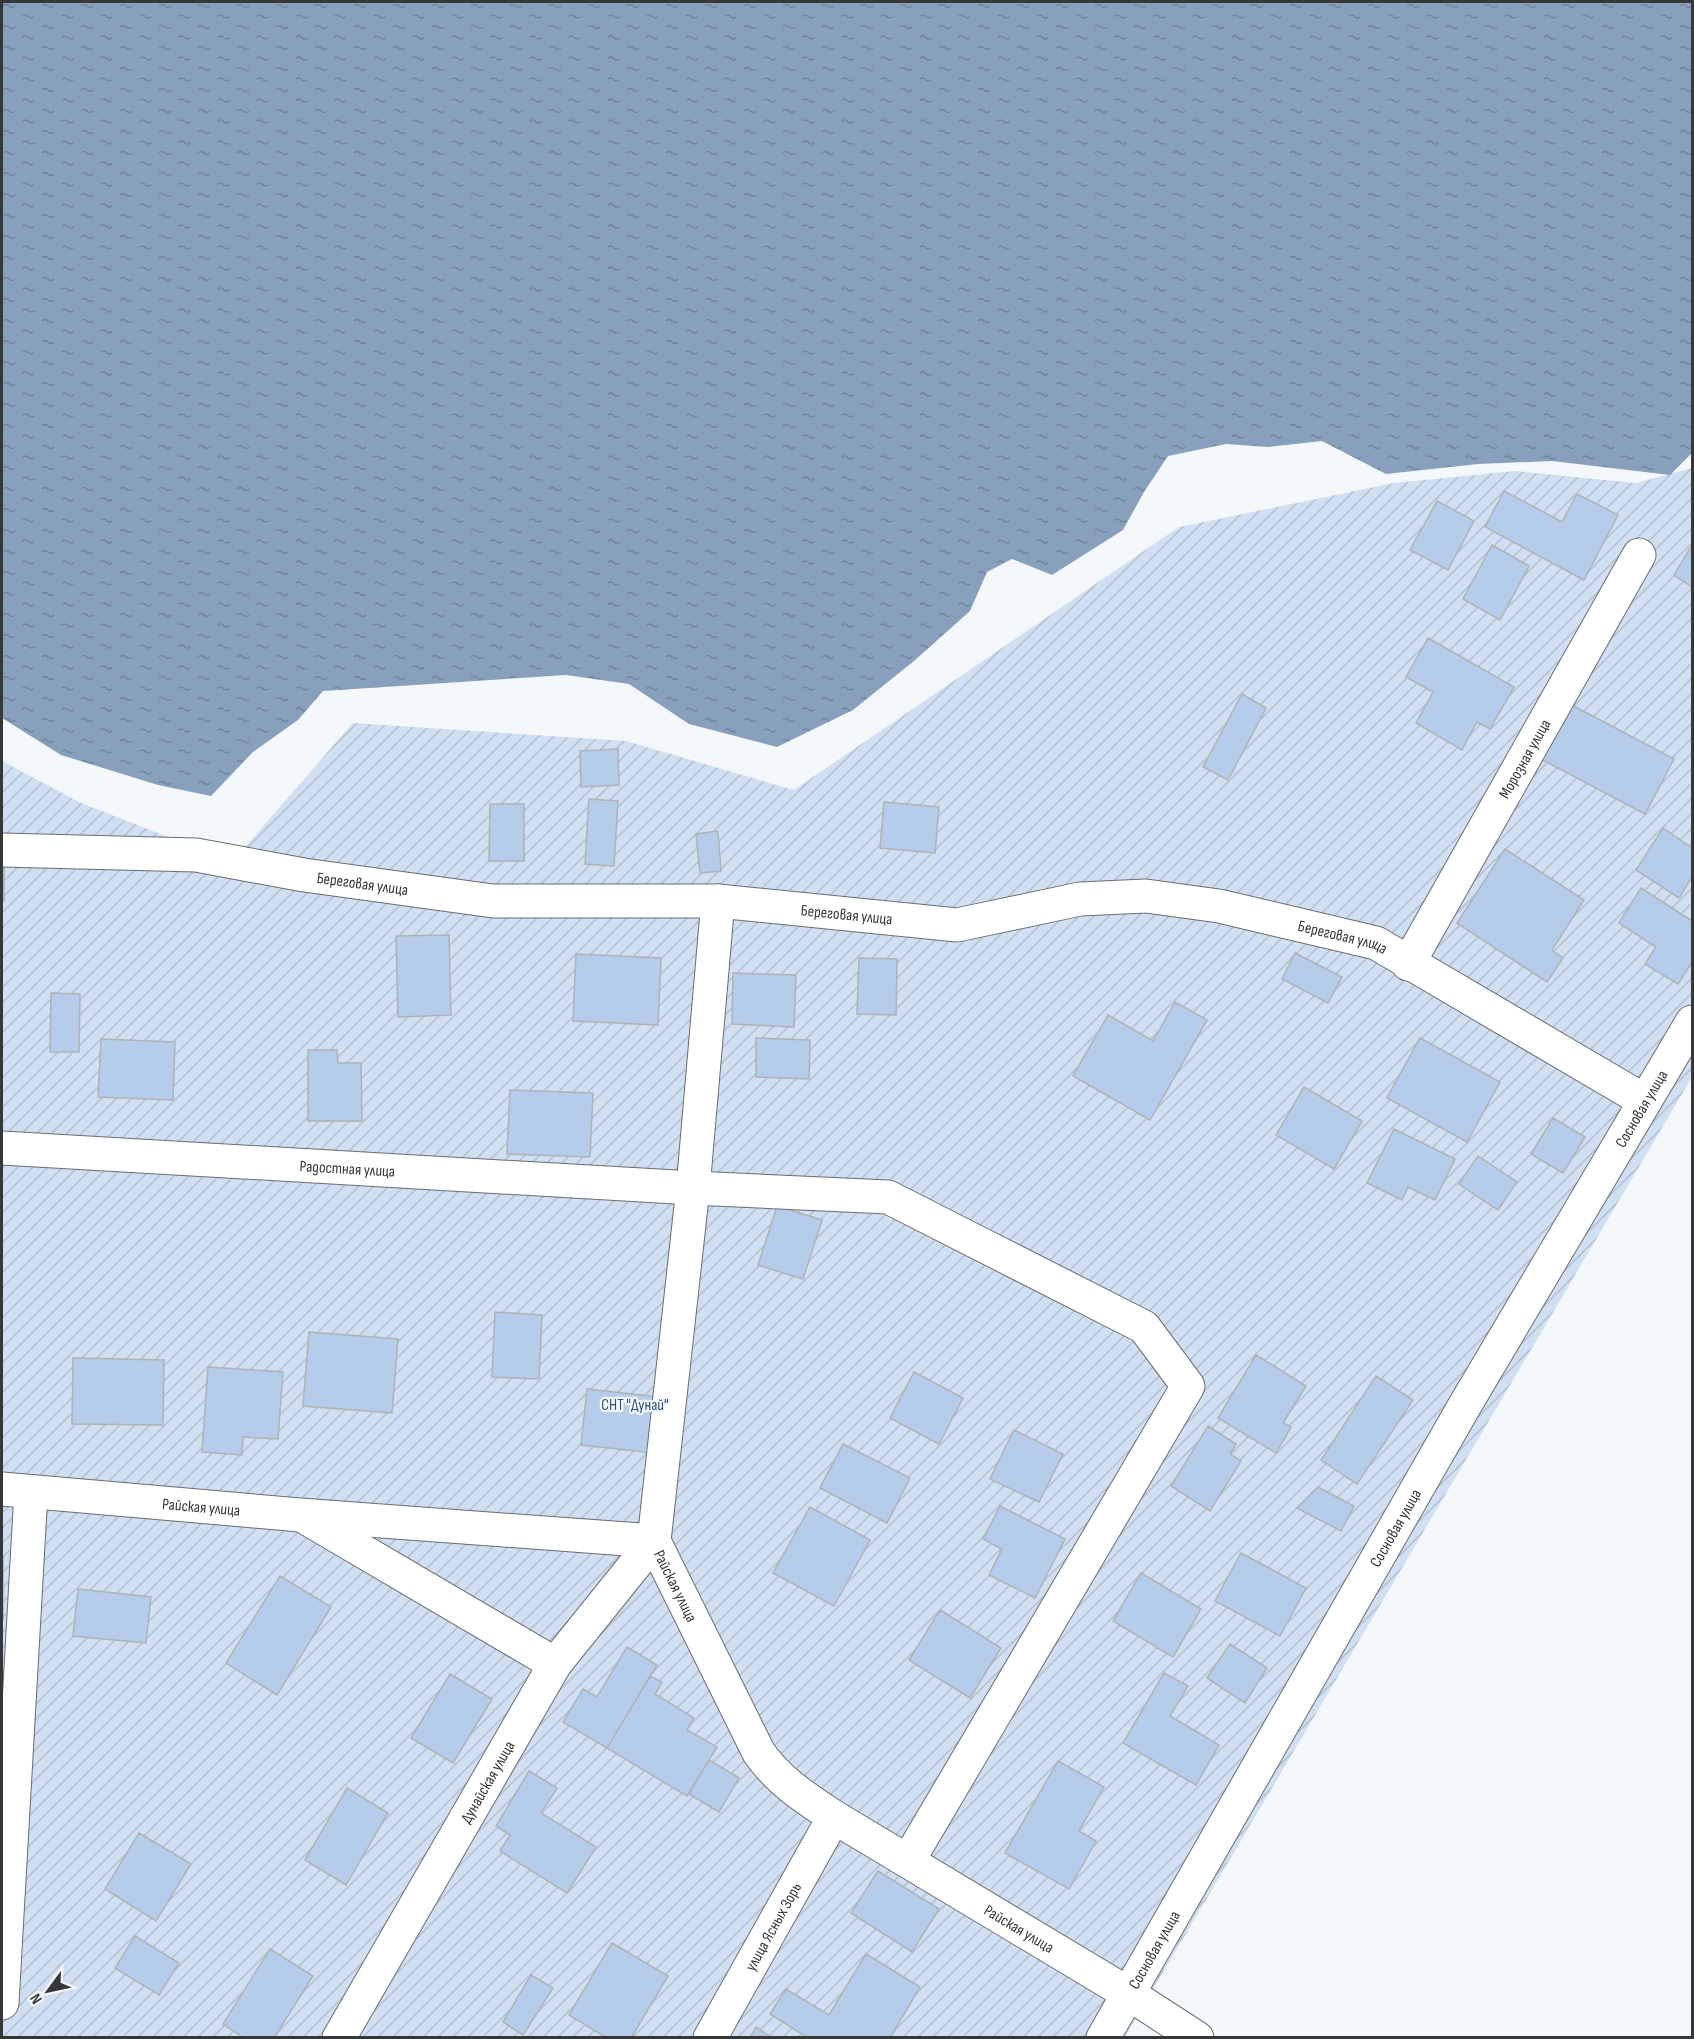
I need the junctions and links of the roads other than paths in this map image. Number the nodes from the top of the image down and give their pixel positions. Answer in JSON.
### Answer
{"nodes":[{"id":1,"x":1639,"y":555,"type":"dead end"},
{"id":2,"x":2,"y":850,"type":"edge"},
{"id":3,"x":718,"y":901,"type":"junction"},
{"id":4,"x":1408,"y":964,"type":"junction"},
{"id":5,"x":1692,"y":1022,"type":"edge"},
{"id":6,"x":1645,"y":1101,"type":"junction"},
{"id":7,"x":2,"y":1148,"type":"edge"},
{"id":8,"x":693,"y":1188,"type":"junction"},
{"id":9,"x":16,"y":1490,"type":"edge"},
{"id":10,"x":300,"y":1515,"type":"junction"},
{"id":11,"x":654,"y":1541,"type":"junction"},
{"id":12,"x":555,"y":1664,"type":"junction"},
{"id":13,"x":834,"y":1817,"type":"junction"},
{"id":14,"x":908,"y":1861,"type":"junction"},
{"id":15,"x":1129,"y":1994,"type":"junction"},
{"id":16,"x":2,"y":2003,"type":"edge"},
{"id":17,"x":339,"y":2037,"type":"edge"},
{"id":18,"x":710,"y":2037,"type":"edge"},
{"id":19,"x":1103,"y":2037,"type":"edge"},
{"id":20,"x":1197,"y":2037,"type":"edge"}],
"edges":[{"from":1,"to":4,"type":"street","name":"Морозная улица"},
{"from":2,"to":3,"type":"street","name":"Береговая улица"},
{"from":3,"to":4,"type":"street","name":"Береговая улица"},
{"from":3,"to":8,"type":"street"},
{"from":4,"to":6,"type":"street","name":"Береговая улица"},
{"from":5,"to":6,"type":"street","name":"Сосновая улица"},
{"from":6,"to":15,"type":"street","name":"Сосновая улица"},
{"from":7,"to":8,"type":"street","name":"Радостная улица"},
{"from":8,"to":11,"type":"street"},
{"from":8,"to":14,"type":"street","name":"Радостная улица"},
{"from":9,"to":10,"type":"street","name":"Райская улица"},
{"from":9,"to":16,"type":"street"},
{"from":10,"to":11,"type":"street","name":"Райская улица"},
{"from":10,"to":12,"type":"street"},
{"from":11,"to":12,"type":"street","name":"Дунайская улица"},
{"from":11,"to":13,"type":"street","name":"Райская улица"},
{"from":12,"to":17,"type":"street","name":"Дунайская улица"},
{"from":13,"to":14,"type":"street","name":"Райская улица"},
{"from":13,"to":18,"type":"street","name":"улица Ясных Зорь"},
{"from":14,"to":15,"type":"street","name":"Райская улица"},
{"from":15,"to":19,"type":"street","name":"Сосновая улица"},
{"from":15,"to":20,"type":"street","name":"Райская улица"}]}
